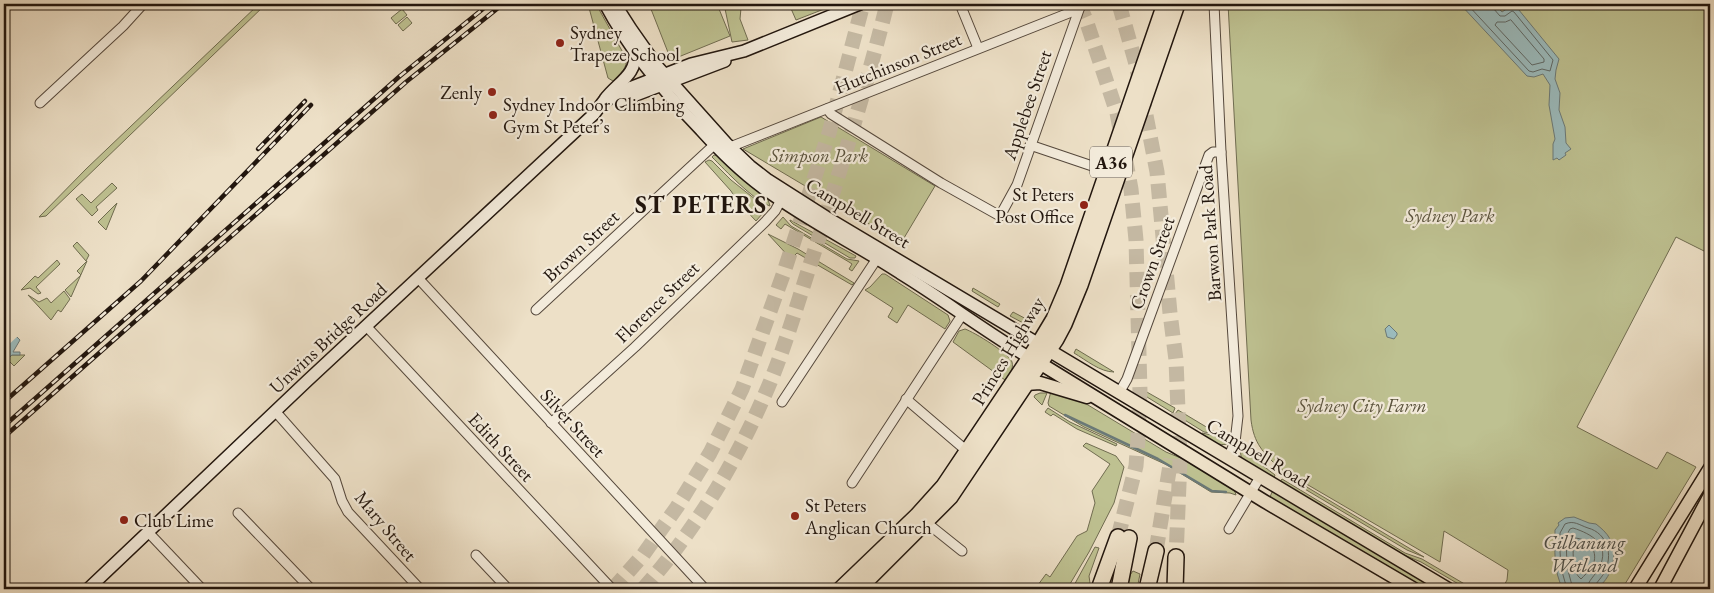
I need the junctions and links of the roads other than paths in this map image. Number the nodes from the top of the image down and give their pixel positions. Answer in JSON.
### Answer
{"nodes":[{"id":1,"x":143,"y":4,"type":"edge"},
{"id":2,"x":605,"y":4,"type":"edge"},
{"id":3,"x":615,"y":4,"type":"edge"},
{"id":4,"x":860,"y":4,"type":"edge"},
{"id":5,"x":960,"y":4,"type":"edge"},
{"id":6,"x":1165,"y":4,"type":"edge"},
{"id":7,"x":1177,"y":4,"type":"edge"},
{"id":8,"x":1214,"y":4,"type":"edge"},
{"id":9,"x":1080,"y":7,"type":"edge"},
{"id":10,"x":978,"y":48,"type":"junction"},
{"id":11,"x":635,"y":52,"type":"junction"},
{"id":12,"x":663,"y":80,"type":"junction"},
{"id":13,"x":603,"y":102,"type":"junction"},
{"id":14,"x":40,"y":103,"type":"dead end"},
{"id":15,"x":827,"y":109,"type":"junction"},
{"id":16,"x":594,"y":114,"type":"junction"},
{"id":17,"x":714,"y":144,"type":"junction"},
{"id":18,"x":1030,"y":145,"type":"junction"},
{"id":19,"x":730,"y":147,"type":"junction"},
{"id":20,"x":1221,"y":152,"type":"junction"},
{"id":21,"x":1108,"y":172,"type":"junction"},
{"id":22,"x":781,"y":200,"type":"junction"},
{"id":23,"x":880,"y":254,"type":"junction"},
{"id":24,"x":418,"y":278,"type":"junction"},
{"id":25,"x":536,"y":310,"type":"dead end"},
{"id":26,"x":962,"y":315,"type":"junction"},
{"id":27,"x":367,"y":327,"type":"junction"},
{"id":28,"x":1044,"y":347,"type":"junction"},
{"id":29,"x":1035,"y":361,"type":"junction"},
{"id":30,"x":1026,"y":384,"type":"junction"},
{"id":31,"x":1119,"y":393,"type":"junction"},
{"id":32,"x":906,"y":400,"type":"junction"},
{"id":33,"x":1101,"y":401,"type":"junction"},
{"id":34,"x":782,"y":402,"type":"dead end"},
{"id":35,"x":276,"y":412,"type":"junction"},
{"id":36,"x":551,"y":423,"type":"junction"},
{"id":37,"x":968,"y":452,"type":"junction"},
{"id":38,"x":1228,"y":458,"type":"junction"},
{"id":39,"x":1710,"y":468,"type":"edge"},
{"id":40,"x":1260,"y":477,"type":"junction"},
{"id":41,"x":852,"y":482,"type":"dead end"},
{"id":42,"x":1251,"y":493,"type":"junction"},
{"id":43,"x":1710,"y":495,"type":"edge"},
{"id":44,"x":238,"y":513,"type":"dead end"},
{"id":45,"x":922,"y":519,"type":"junction"},
{"id":46,"x":1229,"y":529,"type":"dead end"},
{"id":47,"x":148,"y":532,"type":"junction"},
{"id":48,"x":1156,"y":551,"type":"tunnel mouth"},
{"id":49,"x":962,"y":552,"type":"dead end"},
{"id":50,"x":476,"y":556,"type":"dead end"},
{"id":51,"x":1176,"y":557,"type":"tunnel mouth"},
{"id":52,"x":88,"y":589,"type":"edge"},
{"id":53,"x":202,"y":589,"type":"edge"},
{"id":54,"x":311,"y":589,"type":"edge"},
{"id":55,"x":420,"y":589,"type":"edge"},
{"id":56,"x":508,"y":589,"type":"edge"},
{"id":57,"x":612,"y":589,"type":"edge"},
{"id":58,"x":704,"y":589,"type":"edge"},
{"id":59,"x":841,"y":589,"type":"edge"},
{"id":60,"x":858,"y":589,"type":"edge"},
{"id":61,"x":1099,"y":589,"type":"edge"},
{"id":62,"x":1119,"y":589,"type":"edge"},
{"id":63,"x":1147,"y":589,"type":"edge"},
{"id":64,"x":1175,"y":589,"type":"edge"},
{"id":65,"x":1414,"y":589,"type":"edge"},
{"id":66,"x":1448,"y":589,"type":"edge"},
{"id":67,"x":1636,"y":589,"type":"edge"},
{"id":68,"x":1660,"y":589,"type":"edge"}],
"edges":[{"from":1,"to":14,"type":"street"},
{"from":2,"to":11,"type":"main road"},
{"from":3,"to":12,"type":"main road"},
{"from":4,"to":12,"type":"main road"},
{"from":5,"to":10,"type":"street"},
{"from":6,"to":21,"type":"highway","name":"Princes Highway","number":"A36"},
{"from":7,"to":28,"type":"highway","name":"Princes Highway","number":"A36"},
{"from":8,"to":20,"type":"street","name":"Barwon Park Road"},
{"from":9,"to":10,"type":"street","name":"Hutchinson Street"},
{"from":9,"to":18,"type":"street","name":"Applebee Street"},
{"from":10,"to":15,"type":"street","name":"Hutchinson Street"},
{"from":11,"to":12,"type":"main road"},
{"from":11,"to":13,"type":"main road"},
{"from":12,"to":13,"type":"main road","name":"Unwins Bridge Road"},
{"from":12,"to":16,"type":"main road","name":"Unwins Bridge Road"},
{"from":12,"to":17,"type":"main road","name":"Campbell Street"},
{"from":12,"to":19,"type":"main road","name":"Campbell Street"},
{"from":13,"to":16,"type":"main road","name":"Unwins Bridge Road"},
{"from":15,"to":18,"type":"street","name":"Applebee Street"},
{"from":15,"to":19,"type":"street","name":"Hutchinson Street"},
{"from":16,"to":24,"type":"main road","name":"Unwins Bridge Road"},
{"from":17,"to":22,"type":"main road","name":"Campbell Street"},
{"from":17,"to":25,"type":"street","name":"Brown Street"},
{"from":18,"to":21,"type":"street"},
{"from":19,"to":23,"type":"main road","name":"Campbell Street"},
{"from":20,"to":31,"type":"street","name":"Crown Street"},
{"from":20,"to":38,"type":"street","name":"Barwon Park Road"},
{"from":21,"to":28,"type":"highway","name":"Princes Highway","number":"A36"},
{"from":22,"to":23,"type":"main road","name":"Campbell Street"},
{"from":22,"to":36,"type":"street","name":"Florence Street"},
{"from":23,"to":26,"type":"main road","name":"Campbell Street"},
{"from":23,"to":28,"type":"main road","name":"Campbell Street"},
{"from":23,"to":34,"type":"street"},
{"from":24,"to":27,"type":"main road","name":"Unwins Bridge Road"},
{"from":24,"to":36,"type":"street","name":"Silver Street"},
{"from":26,"to":29,"type":"main road","name":"Campbell Street"},
{"from":26,"to":32,"type":"street"},
{"from":27,"to":35,"type":"main road","name":"Unwins Bridge Road"},
{"from":27,"to":57,"type":"street","name":"Edith Street"},
{"from":28,"to":29,"type":"highway","name":"Princes Highway","number":"A36"},
{"from":28,"to":31,"type":"main road","name":"Campbell Road"},
{"from":29,"to":30,"type":"highway","name":"Princes Highway","number":"A36"},
{"from":29,"to":33,"type":"main road","name":"Campbell Road"},
{"from":29,"to":37,"type":"highway","name":"Princes Highway","number":"A36"},
{"from":30,"to":33,"type":"main road"},
{"from":30,"to":45,"type":"highway","name":"Princes Highway","number":"A36"},
{"from":31,"to":38,"type":"main road","name":"Campbell Road"},
{"from":32,"to":37,"type":"street"},
{"from":32,"to":41,"type":"street"},
{"from":33,"to":42,"type":"main road","name":"Campbell Road"},
{"from":35,"to":47,"type":"main road","name":"Unwins Bridge Road"},
{"from":35,"to":55,"type":"street","name":"Mary Street"},
{"from":36,"to":58,"type":"street","name":"Silver Street"},
{"from":37,"to":45,"type":"highway","name":"Princes Highway","number":"A36"},
{"from":38,"to":40,"type":"main road","name":"Campbell Road"},
{"from":39,"to":67,"type":"main road"},
{"from":40,"to":42,"type":"street"},
{"from":40,"to":66,"type":"main road","name":"Campbell Road"},
{"from":42,"to":46,"type":"street"},
{"from":42,"to":65,"type":"main road","name":"Campbell Road"},
{"from":43,"to":68,"type":"main road"},
{"from":44,"to":54,"type":"street"},
{"from":45,"to":49,"type":"street"},
{"from":45,"to":59,"type":"highway","name":"Princes Highway","number":"A36"},
{"from":45,"to":60,"type":"highway","name":"Princes Highway","number":"A36"},
{"from":47,"to":52,"type":"main road","name":"Unwins Bridge Road"},
{"from":47,"to":53,"type":"street"},
{"from":48,"to":63,"type":"highway"},
{"from":50,"to":56,"type":"street"},
{"from":51,"to":64,"type":"highway"},
{"from":61,"to":62,"type":"highway"}]}
